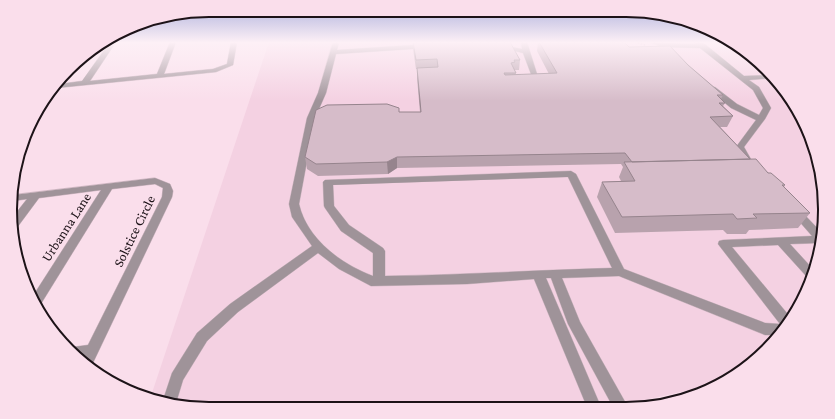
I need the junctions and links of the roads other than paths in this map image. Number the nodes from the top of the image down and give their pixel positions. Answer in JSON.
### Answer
{"nodes":[{"id":1,"x":99,"y":62,"type":"edge"},
{"id":2,"x":165,"y":62,"type":"edge"},
{"id":3,"x":231,"y":62,"type":"edge"},
{"id":4,"x":330,"y":62,"type":"edge"},
{"id":5,"x":529,"y":62,"type":"edge"},
{"id":6,"x":723,"y":62,"type":"edge"},
{"id":7,"x":534,"y":74,"type":"edge"},
{"id":8,"x":159,"y":76,"type":"junction"},
{"id":9,"x":765,"y":77,"type":"edge"},
{"id":10,"x":743,"y":78,"type":"junction"},
{"id":11,"x":705,"y":83,"type":"edge"},
{"id":12,"x":84,"y":84,"type":"junction"},
{"id":13,"x":63,"y":86,"type":"edge"},
{"id":14,"x":761,"y":119,"type":"junction"},
{"id":15,"x":754,"y":168,"type":"edge"},
{"id":16,"x":110,"y":186,"type":"junction"},
{"id":17,"x":36,"y":195,"type":"junction"},
{"id":18,"x":17,"y":197,"type":"edge"},
{"id":19,"x":788,"y":204,"type":"edge"},
{"id":20,"x":17,"y":220,"type":"edge"},
{"id":21,"x":816,"y":234,"type":"edge"},
{"id":22,"x":815,"y":238,"type":"edge"},
{"id":23,"x":781,"y":241,"type":"junction"},
{"id":24,"x":318,"y":247,"type":"junction"},
{"id":25,"x":808,"y":271,"type":"edge"},
{"id":26,"x":620,"y":272,"type":"junction"},
{"id":27,"x":538,"y":274,"type":"junction"},
{"id":28,"x":555,"y":274,"type":"junction"},
{"id":29,"x":379,"y":281,"type":"junction"},
{"id":30,"x":38,"y":298,"type":"edge"},
{"id":31,"x":784,"y":318,"type":"edge"},
{"id":32,"x":776,"y":330,"type":"edge"},
{"id":33,"x":88,"y":357,"type":"edge"},
{"id":34,"x":171,"y":398,"type":"edge"},
{"id":35,"x":592,"y":402,"type":"edge"},
{"id":36,"x":618,"y":402,"type":"edge"}],
"edges":[{"from":1,"to":12,"type":"street"},
{"from":2,"to":8,"type":"street"},
{"from":3,"to":8,"type":"street"},
{"from":4,"to":24,"type":"street"},
{"from":5,"to":7,"type":"street"},
{"from":6,"to":10,"type":"street"},
{"from":8,"to":12,"type":"street"},
{"from":9,"to":10,"type":"street"},
{"from":10,"to":14,"type":"street"},
{"from":11,"to":14,"type":"street"},
{"from":12,"to":13,"type":"street"},
{"from":14,"to":15,"type":"street"},
{"from":16,"to":17,"type":"street","name":"Solstice Circle"},
{"from":16,"to":30,"type":"street","name":"Urbanna Lane"},
{"from":16,"to":33,"type":"street","name":"Solstice Circle"},
{"from":17,"to":18,"type":"street","name":"Solstice Circle"},
{"from":17,"to":20,"type":"street"},
{"from":19,"to":21,"type":"street"},
{"from":22,"to":23,"type":"street"},
{"from":23,"to":25,"type":"street"},
{"from":23,"to":31,"type":"street"},
{"from":24,"to":29,"type":"street"},
{"from":24,"to":34,"type":"street"},
{"from":26,"to":28,"type":"street"},
{"from":26,"to":29,"type":"street"},
{"from":26,"to":32,"type":"street"},
{"from":27,"to":28,"type":"street"},
{"from":27,"to":29,"type":"street"},
{"from":27,"to":35,"type":"street"},
{"from":28,"to":36,"type":"street"}]}
